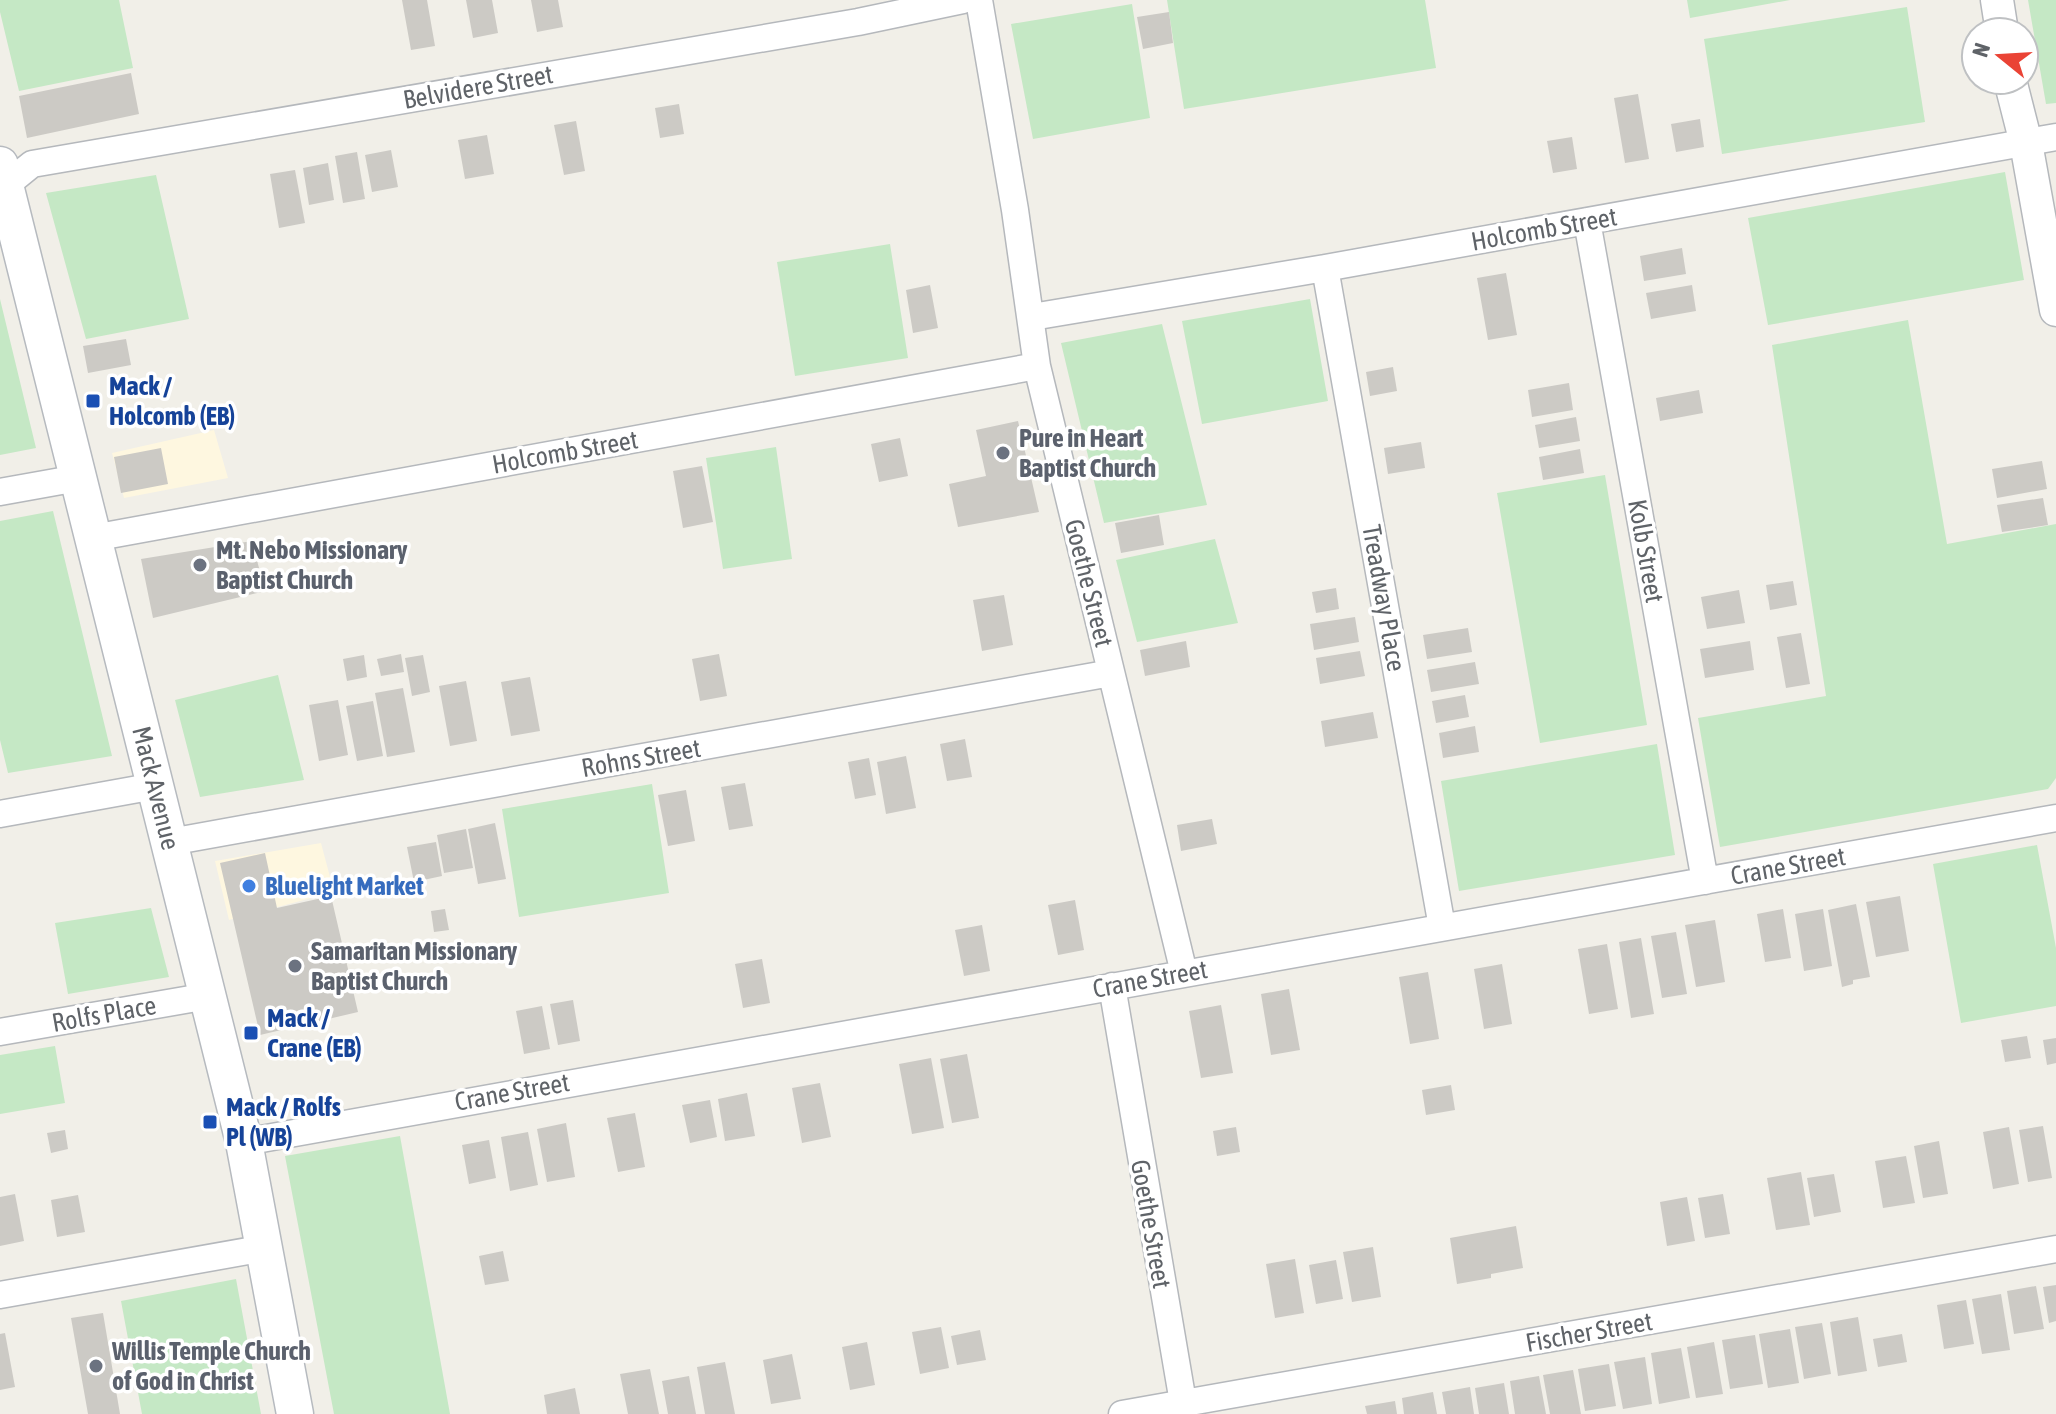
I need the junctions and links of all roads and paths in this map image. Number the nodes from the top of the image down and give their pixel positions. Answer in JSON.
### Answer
{"nodes":[{"id":1,"x":963,"y":0,"type":"edge"},
{"id":2,"x":979,"y":0,"type":"edge"},
{"id":3,"x":2018,"y":96,"type":"edge"},
{"id":4,"x":2041,"y":140,"type":"edge"},
{"id":5,"x":2,"y":179,"type":"edge"},
{"id":6,"x":1587,"y":221,"type":"junction"},
{"id":7,"x":1325,"y":268,"type":"junction"},
{"id":8,"x":2056,"y":310,"type":"edge"},
{"id":9,"x":1032,"y":317,"type":"junction"},
{"id":10,"x":1037,"y":366,"type":"junction"},
{"id":11,"x":78,"y":478,"type":"junction"},
{"id":12,"x":0,"y":492,"type":"edge"},
{"id":13,"x":93,"y":538,"type":"junction"},
{"id":14,"x":1111,"y":673,"type":"junction"},
{"id":15,"x":155,"y":786,"type":"junction"},
{"id":16,"x":0,"y":814,"type":"edge"},
{"id":17,"x":2056,"y":818,"type":"edge"},
{"id":18,"x":170,"y":842,"type":"junction"},
{"id":19,"x":1705,"y":881,"type":"junction"},
{"id":20,"x":1442,"y":927,"type":"junction"},
{"id":21,"x":1184,"y":973,"type":"junction"},
{"id":22,"x":1112,"y":986,"type":"junction"},
{"id":23,"x":208,"y":996,"type":"junction"},
{"id":24,"x":0,"y":1032,"type":"edge"},
{"id":25,"x":244,"y":1142,"type":"junction"},
{"id":26,"x":265,"y":1248,"type":"junction"},
{"id":27,"x":2056,"y":1249,"type":"edge"},
{"id":28,"x":0,"y":1295,"type":"edge"},
{"id":29,"x":1184,"y":1409,"type":"edge"},
{"id":30,"x":295,"y":1414,"type":"edge"},
{"id":31,"x":1122,"y":1414,"type":"edge"}],
"edges":[{"from":1,"to":5,"type":"street","name":"Belvidere Street"},
{"from":2,"to":9,"type":"street","name":"Goethe Street"},
{"from":3,"to":4,"type":"street"},
{"from":4,"to":6,"type":"street","name":"Holcomb Street"},
{"from":4,"to":8,"type":"street"},
{"from":5,"to":11,"type":"main road","name":"Mack Avenue"},
{"from":6,"to":7,"type":"street","name":"Holcomb Street"},
{"from":6,"to":19,"type":"street","name":"Kolb Street"},
{"from":7,"to":9,"type":"street","name":"Holcomb Street"},
{"from":7,"to":20,"type":"street","name":"Treadway Place"},
{"from":9,"to":10,"type":"street","name":"Goethe Street"},
{"from":10,"to":13,"type":"street","name":"Holcomb Street"},
{"from":10,"to":14,"type":"street","name":"Goethe Street"},
{"from":11,"to":12,"type":"street"},
{"from":11,"to":13,"type":"main road","name":"Mack Avenue"},
{"from":13,"to":15,"type":"main road","name":"Mack Avenue"},
{"from":14,"to":18,"type":"street","name":"Rohns Street"},
{"from":14,"to":21,"type":"street","name":"Goethe Street"},
{"from":15,"to":16,"type":"street"},
{"from":15,"to":18,"type":"main road","name":"Mack Avenue"},
{"from":17,"to":19,"type":"street","name":"Crane Street"},
{"from":18,"to":23,"type":"main road","name":"Mack Avenue"},
{"from":19,"to":20,"type":"street","name":"Crane Street"},
{"from":20,"to":21,"type":"street","name":"Crane Street"},
{"from":21,"to":22,"type":"street","name":"Crane Street"},
{"from":22,"to":25,"type":"street","name":"Crane Street"},
{"from":22,"to":29,"type":"street","name":"Goethe Street"},
{"from":23,"to":24,"type":"street","name":"Rolfs Place"},
{"from":23,"to":25,"type":"main road","name":"Mack Avenue"},
{"from":25,"to":26,"type":"main road","name":"Mack Avenue"},
{"from":26,"to":28,"type":"street"},
{"from":26,"to":30,"type":"main road","name":"Mack Avenue"},
{"from":27,"to":29,"type":"street","name":"Fischer Street"},
{"from":29,"to":31,"type":"street","name":"Fischer Street"}]}
